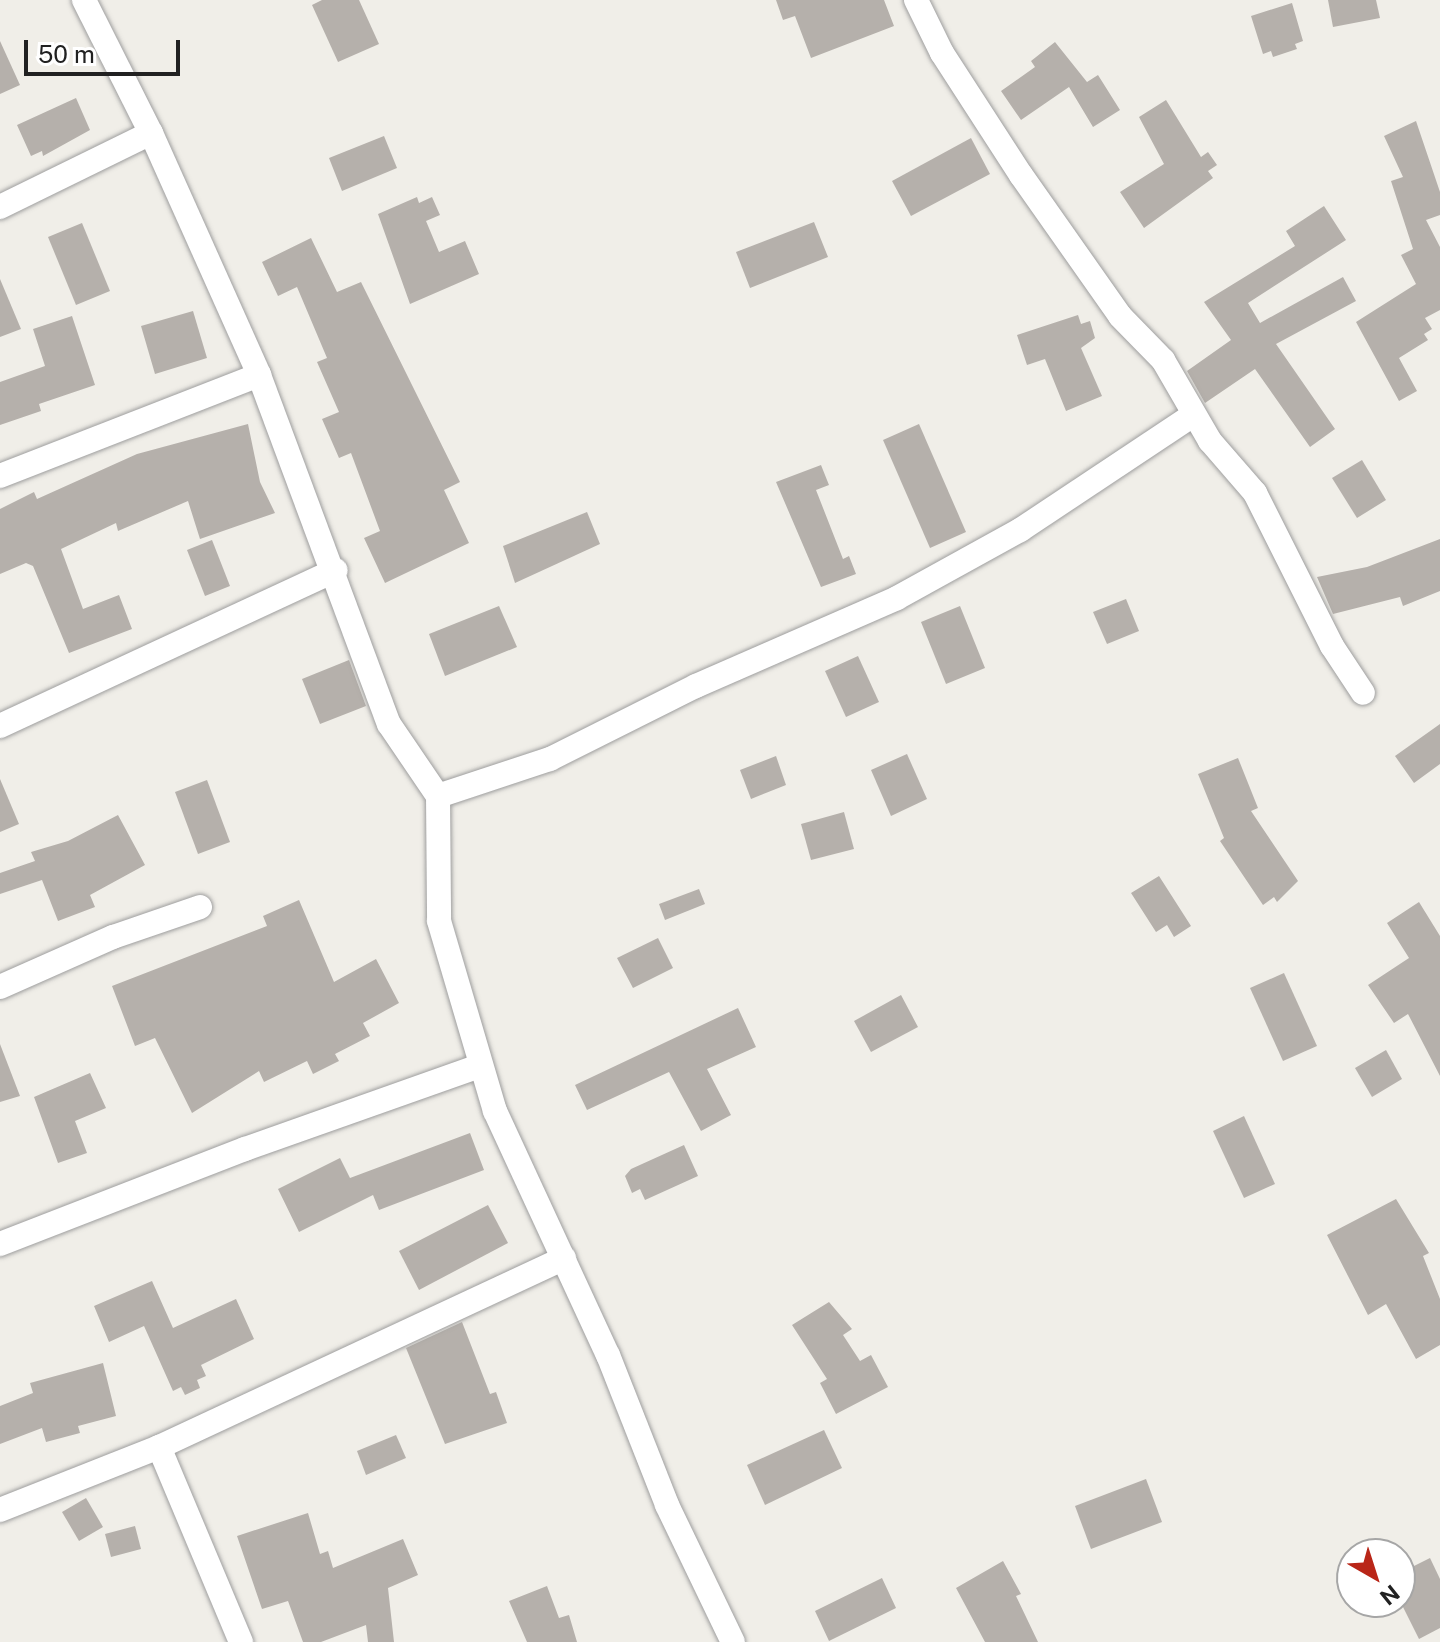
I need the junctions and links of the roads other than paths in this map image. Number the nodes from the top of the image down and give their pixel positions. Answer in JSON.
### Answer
{"nodes":[{"id":1,"x":84,"y":0,"type":"edge"},
{"id":2,"x":916,"y":0,"type":"edge"},
{"id":3,"x":151,"y":133,"type":"junction"},
{"id":4,"x":0,"y":207,"type":"edge"},
{"id":5,"x":259,"y":375,"type":"junction"},
{"id":6,"x":1193,"y":415,"type":"junction"},
{"id":7,"x":0,"y":476,"type":"edge"},
{"id":8,"x":336,"y":570,"type":"junction"},
{"id":9,"x":1363,"y":693,"type":"dead end"},
{"id":10,"x":0,"y":726,"type":"edge"},
{"id":11,"x":438,"y":796,"type":"junction"},
{"id":12,"x":200,"y":907,"type":"dead end"},
{"id":13,"x":0,"y":987,"type":"edge"},
{"id":14,"x":480,"y":1066,"type":"junction"},
{"id":15,"x":0,"y":1244,"type":"edge"},
{"id":16,"x":564,"y":1258,"type":"junction"},
{"id":17,"x":159,"y":1447,"type":"junction"},
{"id":18,"x":0,"y":1510,"type":"edge"},
{"id":19,"x":241,"y":1642,"type":"edge"},
{"id":20,"x":733,"y":1642,"type":"edge"}],
"edges":[{"from":1,"to":3,"type":"street"},
{"from":2,"to":6,"type":"street"},
{"from":3,"to":4,"type":"street"},
{"from":3,"to":5,"type":"street"},
{"from":5,"to":7,"type":"street"},
{"from":5,"to":8,"type":"street"},
{"from":6,"to":9,"type":"street"},
{"from":6,"to":11,"type":"street"},
{"from":8,"to":10,"type":"street"},
{"from":8,"to":11,"type":"street"},
{"from":11,"to":14,"type":"street"},
{"from":12,"to":13,"type":"street"},
{"from":14,"to":15,"type":"street"},
{"from":14,"to":16,"type":"street"},
{"from":16,"to":17,"type":"street"},
{"from":16,"to":20,"type":"street"},
{"from":17,"to":18,"type":"street"},
{"from":17,"to":19,"type":"street"}]}
